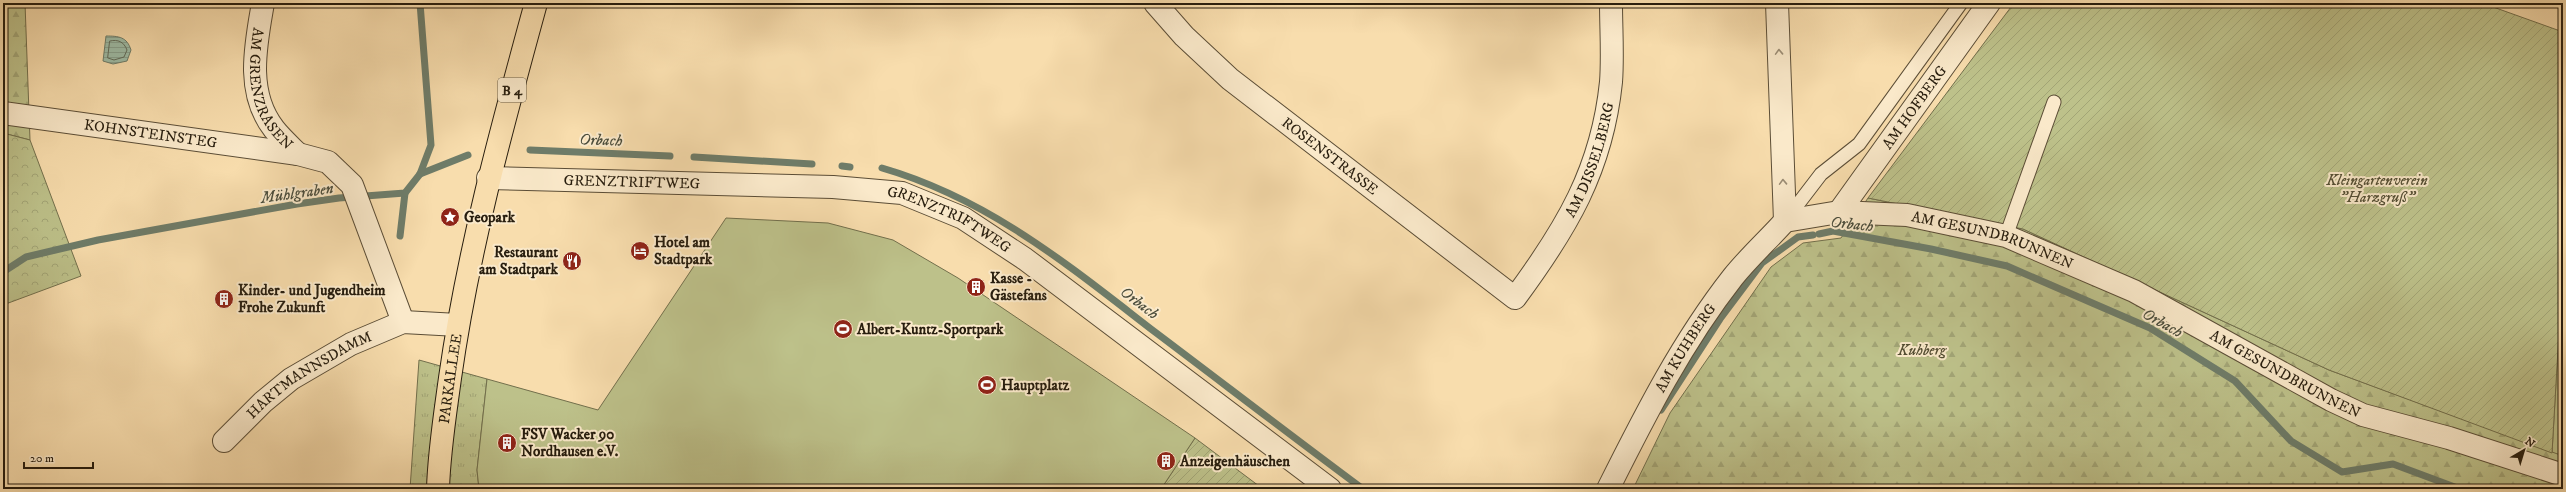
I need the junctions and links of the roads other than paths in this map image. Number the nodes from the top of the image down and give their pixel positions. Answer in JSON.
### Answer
{"nodes":[{"id":1,"x":263,"y":3,"type":"edge"},
{"id":2,"x":536,"y":3,"type":"edge"},
{"id":3,"x":1155,"y":3,"type":"edge"},
{"id":4,"x":1611,"y":3,"type":"edge"},
{"id":5,"x":1777,"y":3,"type":"edge"},
{"id":6,"x":1961,"y":3,"type":"edge"},
{"id":7,"x":1989,"y":3,"type":"edge"},
{"id":8,"x":2054,"y":102,"type":"dead end"},
{"id":9,"x":3,"y":113,"type":"edge"},
{"id":10,"x":298,"y":154,"type":"junction"},
{"id":11,"x":488,"y":178,"type":"junction"},
{"id":12,"x":1839,"y":212,"type":"junction"},
{"id":13,"x":1785,"y":221,"type":"junction"},
{"id":14,"x":2006,"y":236,"type":"junction"},
{"id":15,"x":1514,"y":298,"type":"joint"},
{"id":16,"x":403,"y":322,"type":"junction"},
{"id":17,"x":458,"y":325,"type":"junction"},
{"id":18,"x":224,"y":441,"type":"dead end"},
{"id":19,"x":2563,"y":471,"type":"edge"},
{"id":20,"x":438,"y":489,"type":"edge"},
{"id":21,"x":1330,"y":489,"type":"edge"},
{"id":22,"x":1608,"y":489,"type":"edge"}],
"edges":[{"from":1,"to":10,"type":"street","name":"AM GRENZRASEN"},
{"from":2,"to":11,"type":"main road","number":"B 4"},
{"from":3,"to":15,"type":"street","name":"ROSENSTRASSE"},
{"from":4,"to":15,"type":"street","name":"AM DISSELBERG"},
{"from":13,"to":5,"type":"street","one_way":true},
{"from":6,"to":13,"type":"lane","name":"AM HOFBERG"},
{"from":7,"to":12,"type":"street","name":"AM HOFBERG"},
{"from":8,"to":14,"type":"lane"},
{"from":9,"to":10,"type":"street","name":"KOHNSTEINSTEG"},
{"from":10,"to":16,"type":"street","name":"AM GRENZRASEN"},
{"from":11,"to":17,"type":"main road","number":"B 4"},
{"from":11,"to":21,"type":"street","name":"GRENZTRIFTWEG"},
{"from":12,"to":13,"type":"street","name":"AM GESUNDBRUNNEN"},
{"from":12,"to":14,"type":"street","name":"AM GESUNDBRUNNEN"},
{"from":13,"to":22,"type":"street","name":"AM KUHBERG"},
{"from":14,"to":19,"type":"street","name":"AM GESUNDBRUNNEN"},
{"from":16,"to":17,"type":"street","name":"PARKALLEE"},
{"from":16,"to":18,"type":"street","name":"HARTMANNSDAMM"},
{"from":17,"to":20,"type":"main road","name":"PARKALLEE","number":"B 4"}]}
